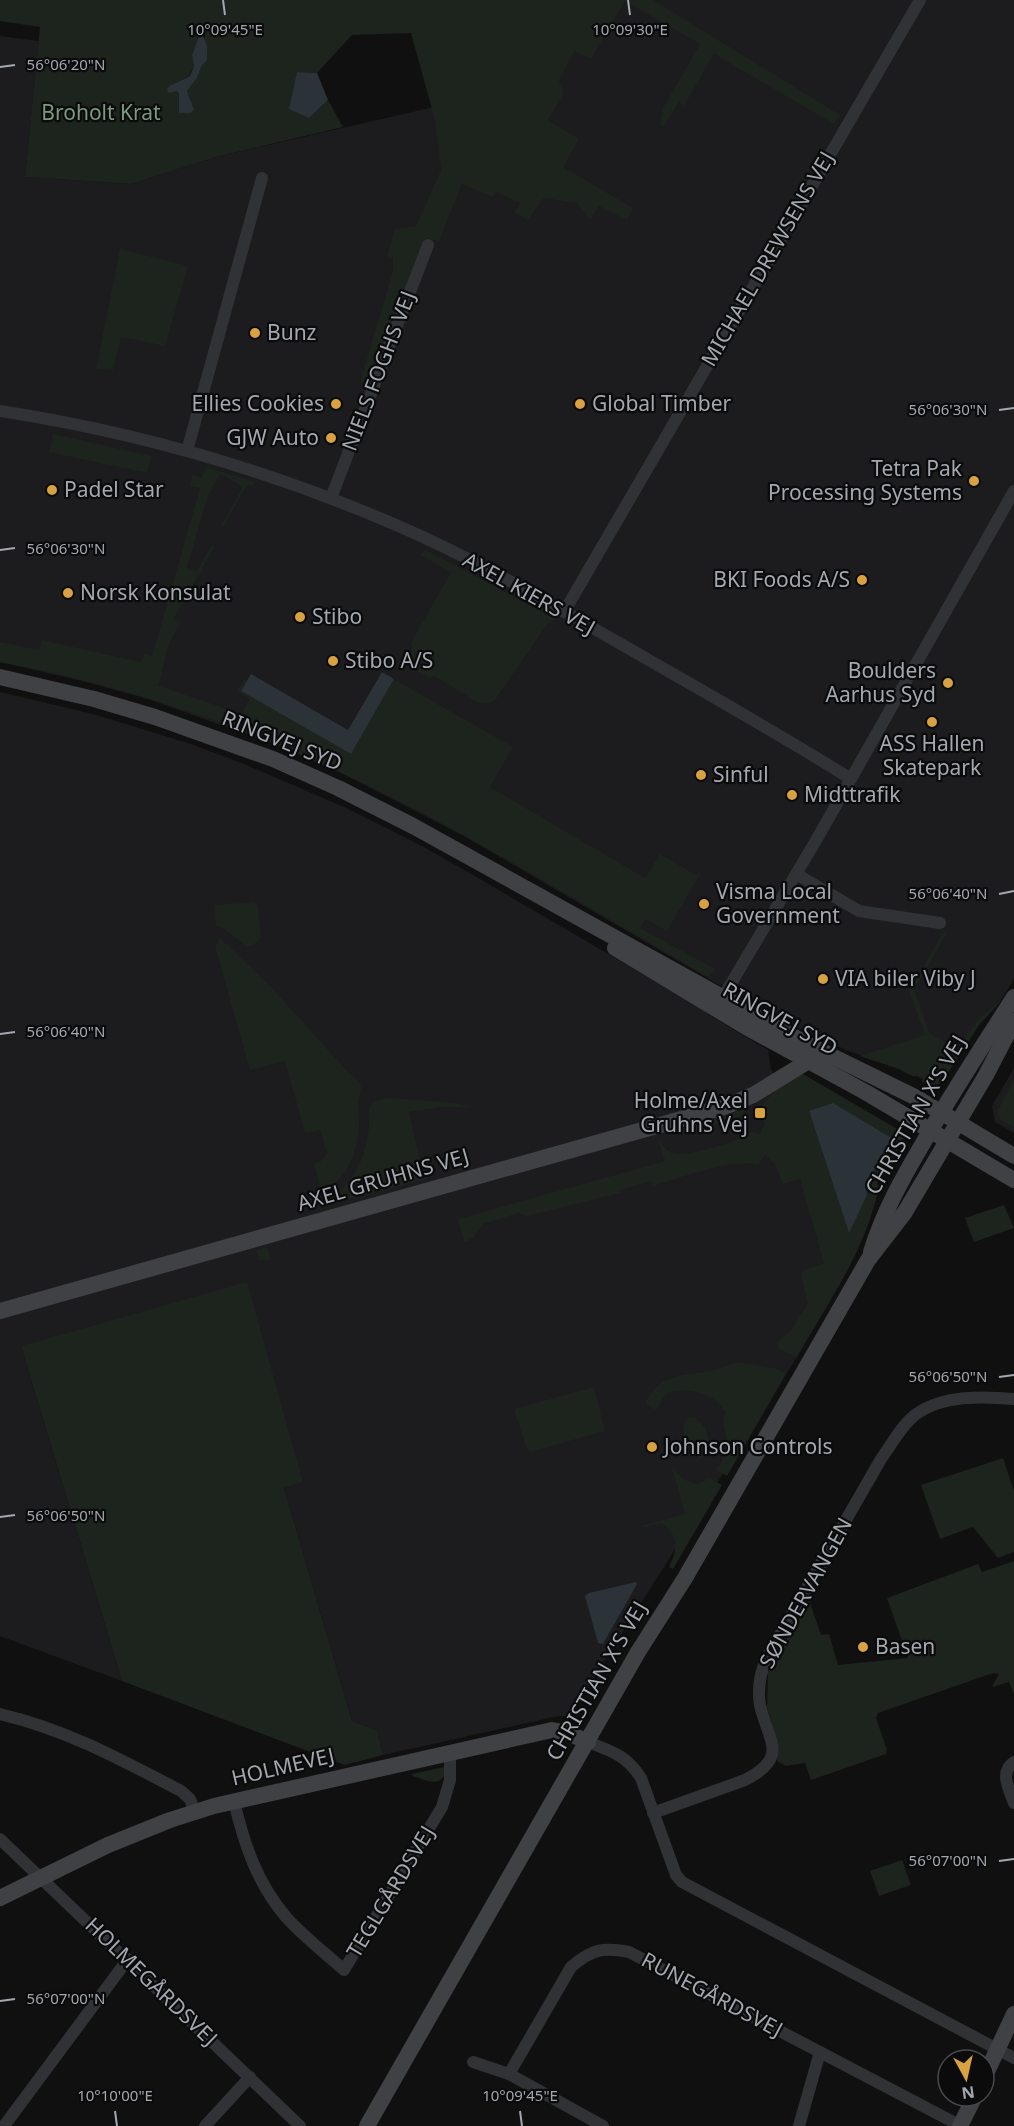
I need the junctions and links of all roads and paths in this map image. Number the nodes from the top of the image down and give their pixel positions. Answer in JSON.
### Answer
{"nodes":[{"id":1,"x":920,"y":0,"type":"edge"},
{"id":2,"x":262,"y":178,"type":"dead end"},
{"id":3,"x":428,"y":245,"type":"dead end"},
{"id":4,"x":0,"y":411,"type":"edge"},
{"id":5,"x":187,"y":451,"type":"junction"},
{"id":6,"x":1014,"y":491,"type":"edge"},
{"id":7,"x":331,"y":498,"type":"junction"},
{"id":8,"x":564,"y":612,"type":"junction"},
{"id":9,"x":0,"y":677,"type":"edge"},
{"id":10,"x":851,"y":779,"type":"junction"},
{"id":11,"x":796,"y":874,"type":"junction"},
{"id":12,"x":940,"y":923,"type":"dead end"},
{"id":13,"x":1014,"y":997,"type":"edge"},
{"id":14,"x":720,"y":1003,"type":"junction"},
{"id":15,"x":1014,"y":1021,"type":"edge"},
{"id":16,"x":792,"y":1053,"type":"junction"},
{"id":17,"x":807,"y":1062,"type":"junction"},
{"id":18,"x":866,"y":1072,"type":"junction"},
{"id":19,"x":774,"y":1080,"type":"junction"},
{"id":20,"x":941,"y":1113,"type":"junction"},
{"id":21,"x":958,"y":1123,"type":"junction"},
{"id":22,"x":930,"y":1130,"type":"junction"},
{"id":23,"x":948,"y":1141,"type":"junction"},
{"id":24,"x":1014,"y":1156,"type":"edge"},
{"id":25,"x":1014,"y":1180,"type":"edge"},
{"id":26,"x":868,"y":1260,"type":"junction"},
{"id":27,"x":0,"y":1311,"type":"edge"},
{"id":28,"x":1014,"y":1399,"type":"edge"},
{"id":29,"x":0,"y":1714,"type":"edge"},
{"id":30,"x":588,"y":1742,"type":"junction"},
{"id":31,"x":450,"y":1752,"type":"junction"},
{"id":32,"x":1014,"y":1762,"type":"edge"},
{"id":33,"x":234,"y":1801,"type":"junction"},
{"id":34,"x":1014,"y":1803,"type":"edge"},
{"id":35,"x":195,"y":1812,"type":"junction"},
{"id":36,"x":653,"y":1813,"type":"junction"},
{"id":37,"x":0,"y":1839,"type":"edge"},
{"id":38,"x":41,"y":1878,"type":"junction"},
{"id":39,"x":0,"y":1898,"type":"edge"},
{"id":40,"x":128,"y":1959,"type":"junction"},
{"id":41,"x":1014,"y":2014,"type":"edge"},
{"id":42,"x":998,"y":2050,"type":"junction"},
{"id":43,"x":820,"y":2052,"type":"junction"},
{"id":44,"x":996,"y":2054,"type":"edge"},
{"id":45,"x":1014,"y":2058,"type":"edge"},
{"id":46,"x":473,"y":2062,"type":"dead end"},
{"id":47,"x":509,"y":2074,"type":"junction"},
{"id":48,"x":250,"y":2077,"type":"junction"},
{"id":49,"x":969,"y":2108,"type":"edge"},
{"id":50,"x":4,"y":2126,"type":"edge"},
{"id":51,"x":205,"y":2126,"type":"edge"},
{"id":52,"x":300,"y":2126,"type":"edge"},
{"id":53,"x":367,"y":2126,"type":"edge"},
{"id":54,"x":603,"y":2126,"type":"edge"},
{"id":55,"x":799,"y":2126,"type":"edge"},
{"id":56,"x":961,"y":2126,"type":"edge"}],
"edges":[{"from":1,"to":8,"type":"street","name":"MICHAEL DREWSENS VEJ"},
{"from":2,"to":5,"type":"street"},
{"from":3,"to":7,"type":"street","name":"NIELS FOGHS VEJ"},
{"from":4,"to":5,"type":"street","name":"AXEL KIERS VEJ"},
{"from":5,"to":7,"type":"street","name":"AXEL KIERS VEJ"},
{"from":6,"to":10,"type":"street"},
{"from":7,"to":8,"type":"street","name":"AXEL KIERS VEJ"},
{"from":8,"to":10,"type":"street","name":"AXEL KIERS VEJ"},
{"from":9,"to":14,"type":"street","name":"RINGVEJ SYD"},
{"from":10,"to":11,"type":"street"},
{"from":11,"to":12,"type":"street"},
{"from":11,"to":14,"type":"street"},
{"from":13,"to":20,"type":"street","name":"CHRISTIAN X'S VEJ"},
{"from":14,"to":16,"type":"street","name":"RINGVEJ SYD"},
{"from":14,"to":18,"type":"street","name":"RINGVEJ SYD"},
{"from":15,"to":21,"type":"street","name":"CHRISTIAN X'S VEJ"},
{"from":16,"to":17,"type":"street","name":"RINGVEJ SYD"},
{"from":16,"to":18,"type":"street"},
{"from":16,"to":19,"type":"street","name":"AXEL GRUHNS VEJ"},
{"from":17,"to":19,"type":"street","name":"AXEL GRUHNS VEJ"},
{"from":17,"to":22,"type":"street","name":"RINGVEJ SYD"},
{"from":18,"to":20,"type":"street","name":"RINGVEJ SYD"},
{"from":19,"to":27,"type":"street","name":"AXEL GRUHNS VEJ"},
{"from":20,"to":21,"type":"street","name":"RINGVEJ SYD"},
{"from":20,"to":22,"type":"street","name":"CHRISTIAN X'S VEJ"},
{"from":21,"to":23,"type":"street","name":"CHRISTIAN X'S VEJ"},
{"from":21,"to":24,"type":"street","name":"RINGVEJ SYD"},
{"from":22,"to":23,"type":"street","name":"RINGVEJ SYD"},
{"from":22,"to":26,"type":"street","name":"CHRISTIAN X'S VEJ"},
{"from":23,"to":25,"type":"street","name":"RINGVEJ SYD"},
{"from":23,"to":26,"type":"street","name":"CHRISTIAN X'S VEJ"},
{"from":26,"to":30,"type":"street","name":"CHRISTIAN X'S VEJ"},
{"from":28,"to":36,"type":"street","name":"SØNDERVANGEN"},
{"from":29,"to":35,"type":"street"},
{"from":30,"to":31,"type":"street","name":"HOLMEVEJ"},
{"from":30,"to":36,"type":"street"},
{"from":30,"to":53,"type":"street","name":"CHRISTIAN X'S VEJ"},
{"from":31,"to":33,"type":"street","name":"HOLMEVEJ"},
{"from":31,"to":33,"type":"street","name":"TEGLGÅRDSVEJ"},
{"from":32,"to":34,"type":"street"},
{"from":33,"to":35,"type":"street","name":"HOLMEVEJ"},
{"from":35,"to":38,"type":"street","name":"HOLMEVEJ"},
{"from":36,"to":42,"type":"street"},
{"from":37,"to":38,"type":"street","name":"HOLMEGÅRDSVEJ"},
{"from":38,"to":39,"type":"street","name":"HOLMEVEJ"},
{"from":38,"to":40,"type":"street","name":"HOLMEGÅRDSVEJ"},
{"from":40,"to":48,"type":"street","name":"HOLMEGÅRDSVEJ"},
{"from":40,"to":50,"type":"street"},
{"from":41,"to":42,"type":"street"},
{"from":42,"to":44,"type":"street"},
{"from":42,"to":45,"type":"street"},
{"from":43,"to":47,"type":"street","name":"RUNEGÅRDSVEJ"},
{"from":43,"to":55,"type":"street"},
{"from":43,"to":56,"type":"street","name":"RUNEGÅRDSVEJ"},
{"from":46,"to":47,"type":"street"},
{"from":47,"to":54,"type":"street"},
{"from":48,"to":51,"type":"street"},
{"from":48,"to":52,"type":"street","name":"HOLMEGÅRDSVEJ"},
{"from":49,"to":56,"type":"street"}]}
